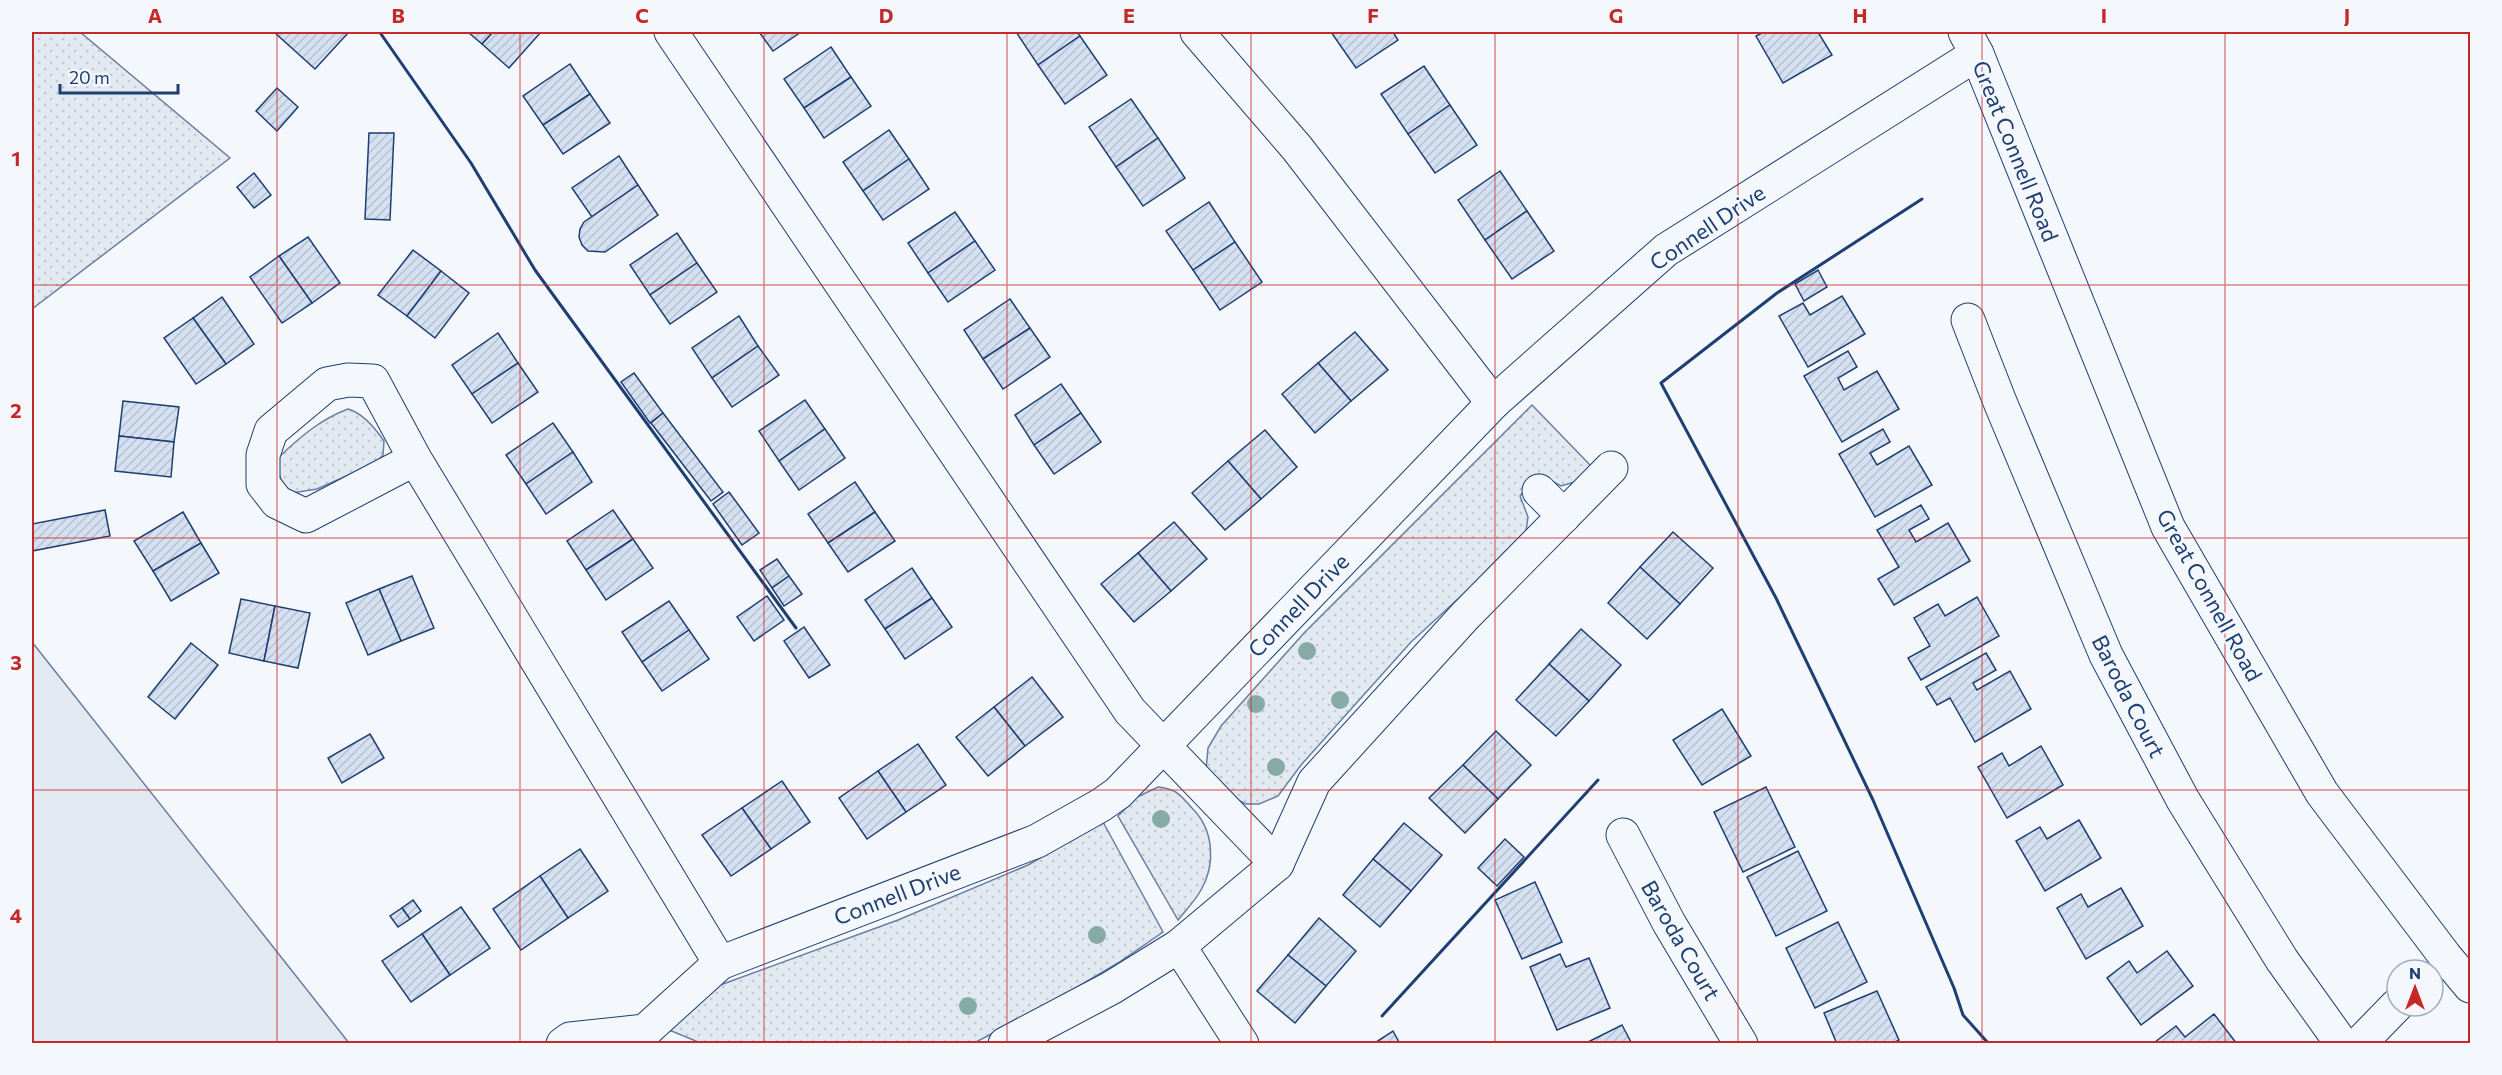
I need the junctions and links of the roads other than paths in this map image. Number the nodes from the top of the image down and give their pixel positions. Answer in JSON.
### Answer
{"nodes":[{"id":1,"x":671,"y":32,"type":"edge"},
{"id":2,"x":1197,"y":32,"type":"edge"},
{"id":3,"x":1971,"y":43,"type":"edge"},
{"id":4,"x":1968,"y":320,"type":"dead end"},
{"id":5,"x":1493,"y":403,"type":"junction"},
{"id":6,"x":415,"y":459,"type":"junction"},
{"id":7,"x":1611,"y":468,"type":"dead end"},
{"id":8,"x":1539,"y":490,"type":"dead end"},
{"id":9,"x":1564,"y":516,"type":"junction"},
{"id":10,"x":1162,"y":746,"type":"junction"},
{"id":11,"x":1623,"y":835,"type":"dead end"},
{"id":12,"x":1277,"y":864,"type":"junction"},
{"id":13,"x":1179,"y":946,"type":"junction"},
{"id":14,"x":2435,"y":958,"type":"edge"},
{"id":15,"x":720,"y":963,"type":"junction"},
{"id":16,"x":2445,"y":968,"type":"edge"},
{"id":17,"x":2470,"y":986,"type":"edge"},
{"id":18,"x":2385,"y":1017,"type":"edge"},
{"id":19,"x":645,"y":1037,"type":"edge"},
{"id":20,"x":563,"y":1044,"type":"edge"},
{"id":21,"x":1005,"y":1044,"type":"edge"},
{"id":22,"x":1242,"y":1044,"type":"edge"},
{"id":23,"x":1741,"y":1044,"type":"edge"},
{"id":24,"x":2342,"y":1044,"type":"edge"},
{"id":25,"x":2359,"y":1044,"type":"edge"}],
"edges":[{"from":1,"to":10,"type":"street"},
{"from":2,"to":5,"type":"street"},
{"from":3,"to":5,"type":"street","name":"Connell Drive"},
{"from":3,"to":14,"type":"street","name":"Great Connell Road"},
{"from":4,"to":24,"type":"street","name":"Baroda Court"},
{"from":5,"to":10,"type":"street","name":"Connell Drive"},
{"from":6,"to":6,"type":"street"},
{"from":6,"to":15,"type":"street"},
{"from":7,"to":9,"type":"street"},
{"from":8,"to":9,"type":"street"},
{"from":9,"to":12,"type":"street"},
{"from":10,"to":12,"type":"street"},
{"from":10,"to":15,"type":"street","name":"Connell Drive"},
{"from":11,"to":23,"type":"street","name":"Baroda Court"},
{"from":12,"to":13,"type":"street"},
{"from":13,"to":21,"type":"street"},
{"from":13,"to":22,"type":"street"},
{"from":15,"to":19,"type":"street","name":"Connell Drive"},
{"from":16,"to":17,"type":"street","name":"Great Connell Road"},
{"from":18,"to":25,"type":"street"},
{"from":19,"to":20,"type":"street","name":"Connell Drive"}]}
